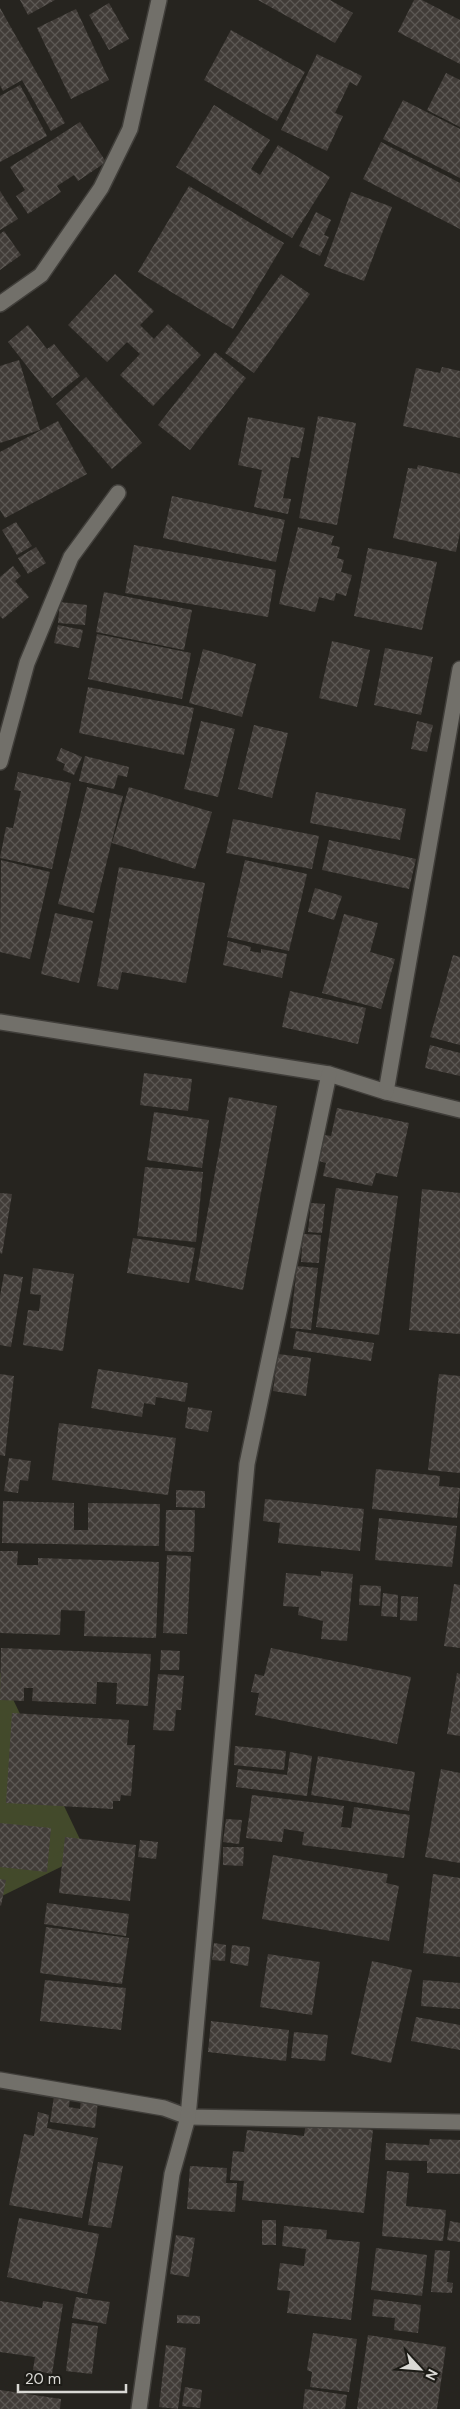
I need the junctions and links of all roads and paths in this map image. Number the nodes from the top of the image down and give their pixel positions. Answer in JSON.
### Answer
{"nodes":[{"id":1,"x":159,"y":0,"type":"edge"},
{"id":2,"x":0,"y":304,"type":"edge"},
{"id":3,"x":118,"y":493,"type":"dead end"},
{"id":4,"x":460,"y":669,"type":"edge"},
{"id":5,"x":0,"y":762,"type":"edge"},
{"id":6,"x":0,"y":1022,"type":"edge"},
{"id":7,"x":329,"y":1074,"type":"junction"},
{"id":8,"x":386,"y":1092,"type":"junction"},
{"id":9,"x":460,"y":1110,"type":"edge"},
{"id":10,"x":0,"y":2080,"type":"edge"},
{"id":11,"x":188,"y":2117,"type":"junction"},
{"id":12,"x":460,"y":2122,"type":"edge"},
{"id":13,"x":139,"y":2409,"type":"edge"}],
"edges":[{"from":1,"to":2,"type":"street"},
{"from":3,"to":5,"type":"street"},
{"from":4,"to":8,"type":"street"},
{"from":6,"to":7,"type":"street"},
{"from":7,"to":8,"type":"street"},
{"from":7,"to":11,"type":"street"},
{"from":8,"to":9,"type":"street"},
{"from":10,"to":11,"type":"street"},
{"from":11,"to":12,"type":"street"},
{"from":11,"to":13,"type":"street"}]}
